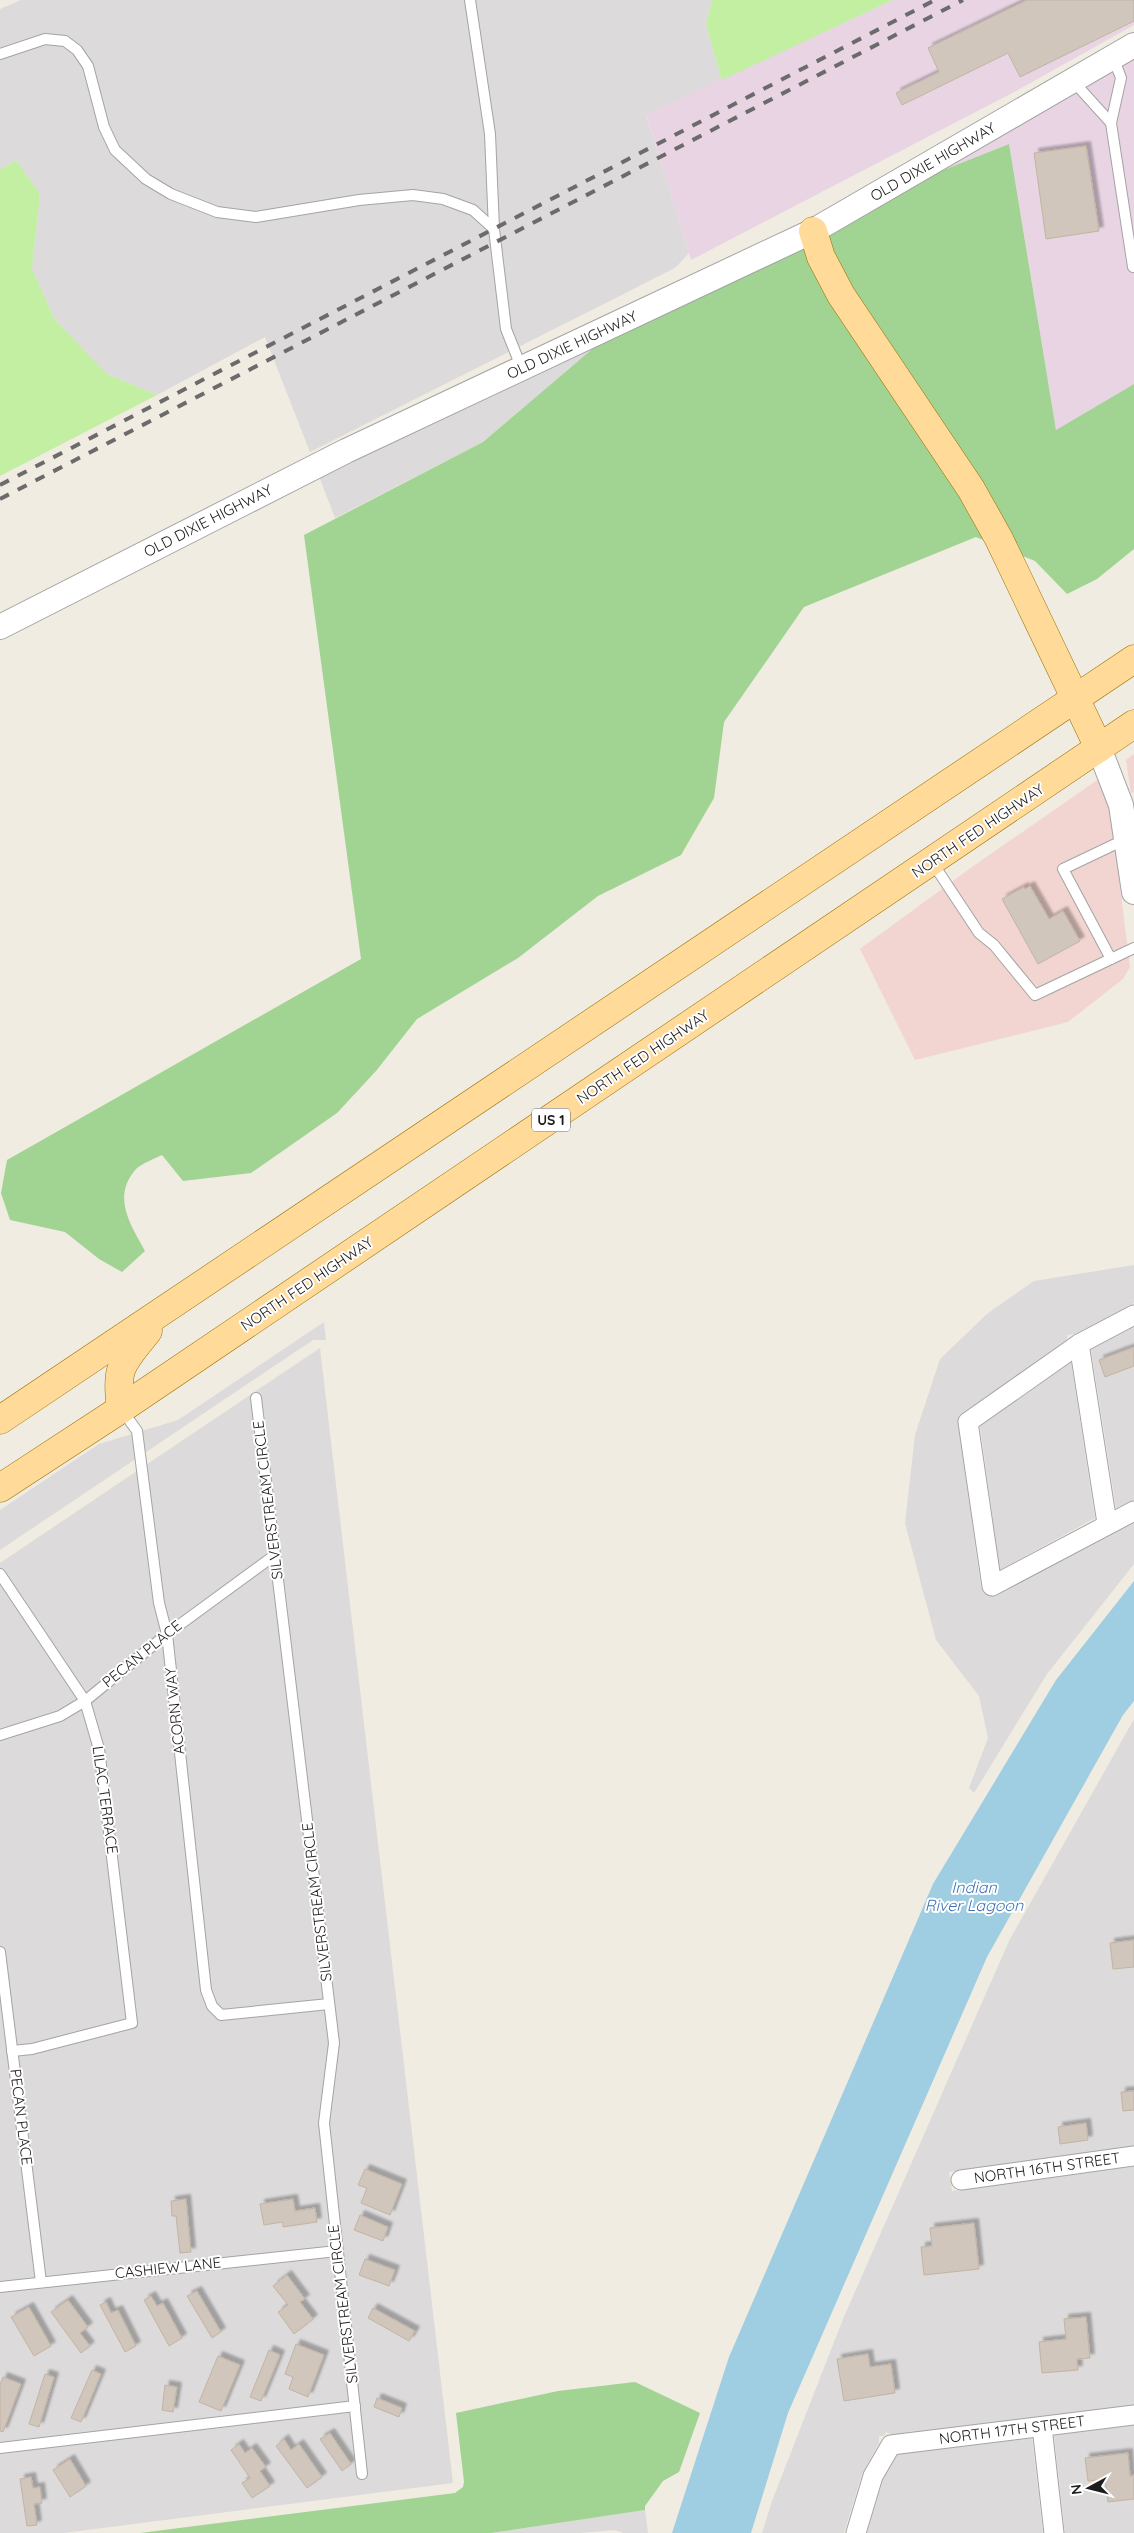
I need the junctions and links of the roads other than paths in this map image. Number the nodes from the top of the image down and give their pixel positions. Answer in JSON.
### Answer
{"nodes":[{"id":1,"x":470,"y":0,"type":"edge"},
{"id":2,"x":1134,"y":45,"type":"edge"},
{"id":3,"x":0,"y":54,"type":"edge"},
{"id":4,"x":1113,"y":57,"type":"junction"},
{"id":5,"x":1073,"y":81,"type":"junction"},
{"id":6,"x":1111,"y":122,"type":"junction"},
{"id":7,"x":494,"y":229,"type":"junction"},
{"id":8,"x":813,"y":231,"type":"junction"},
{"id":9,"x":1133,"y":267,"type":"edge"},
{"id":10,"x":522,"y":369,"type":"junction"},
{"id":11,"x":0,"y":627,"type":"edge"},
{"id":12,"x":1134,"y":659,"type":"edge"},
{"id":13,"x":1075,"y":698,"type":"junction"},
{"id":14,"x":1134,"y":724,"type":"edge"},
{"id":15,"x":1099,"y":748,"type":"junction"},
{"id":16,"x":1128,"y":804,"type":"edge"},
{"id":17,"x":1127,"y":839,"type":"junction"},
{"id":18,"x":932,"y":862,"type":"junction"},
{"id":19,"x":1134,"y":892,"type":"edge"},
{"id":20,"x":1134,"y":948,"type":"edge"},
{"id":21,"x":1111,"y":959,"type":"junction"},
{"id":22,"x":161,"y":1314,"type":"junction"},
{"id":23,"x":1134,"y":1315,"type":"edge"},
{"id":24,"x":1079,"y":1344,"type":"junction"},
{"id":25,"x":256,"y":1398,"type":"dead end"},
{"id":26,"x":122,"y":1409,"type":"junction"},
{"id":27,"x":0,"y":1420,"type":"edge"},
{"id":28,"x":0,"y":1488,"type":"edge"},
{"id":29,"x":1134,"y":1511,"type":"edge"},
{"id":30,"x":1107,"y":1523,"type":"junction"},
{"id":31,"x":275,"y":1554,"type":"junction"},
{"id":32,"x":0,"y":1574,"type":"edge"},
{"id":33,"x":167,"y":1634,"type":"junction"},
{"id":34,"x":84,"y":1701,"type":"junction"},
{"id":35,"x":0,"y":1735,"type":"edge"},
{"id":36,"x":0,"y":1952,"type":"edge"},
{"id":37,"x":329,"y":2004,"type":"junction"},
{"id":38,"x":12,"y":2051,"type":"junction"},
{"id":39,"x":1134,"y":2156,"type":"edge"},
{"id":40,"x":961,"y":2180,"type":"dead end"},
{"id":41,"x":337,"y":2251,"type":"junction"},
{"id":42,"x":41,"y":2282,"type":"junction"},
{"id":43,"x":0,"y":2286,"type":"edge"},
{"id":44,"x":355,"y":2406,"type":"junction"},
{"id":45,"x":1134,"y":2415,"type":"edge"},
{"id":46,"x":1042,"y":2427,"type":"junction"},
{"id":47,"x":0,"y":2448,"type":"edge"},
{"id":48,"x":362,"y":2474,"type":"dead end"},
{"id":49,"x":856,"y":2533,"type":"edge"},
{"id":50,"x":1054,"y":2533,"type":"edge"}],
"edges":[{"from":1,"to":7,"type":"lane"},
{"from":2,"to":4,"type":"street","name":"OLD DIXIE HIGHWAY"},
{"from":3,"to":7,"type":"lane"},
{"from":4,"to":5,"type":"street","name":"OLD DIXIE HIGHWAY"},
{"from":4,"to":6,"type":"lane"},
{"from":5,"to":6,"type":"lane"},
{"from":5,"to":8,"type":"street","name":"OLD DIXIE HIGHWAY"},
{"from":6,"to":9,"type":"lane"},
{"from":7,"to":10,"type":"lane"},
{"from":8,"to":10,"type":"street","name":"OLD DIXIE HIGHWAY"},
{"from":8,"to":13,"type":"main road"},
{"from":10,"to":11,"type":"street","name":"OLD DIXIE HIGHWAY"},
{"from":12,"to":13,"type":"main road"},
{"from":13,"to":15,"type":"main road"},
{"from":13,"to":22,"type":"main road"},
{"from":14,"to":15,"type":"main road","name":"NORTH FED HIGHWAY","number":"US 1"},
{"from":15,"to":16,"type":"street"},
{"from":15,"to":18,"type":"main road","name":"NORTH FED HIGHWAY","number":"US 1"},
{"from":16,"to":17,"type":"street"},
{"from":17,"to":19,"type":"street"},
{"from":17,"to":21,"type":"lane"},
{"from":18,"to":21,"type":"lane"},
{"from":18,"to":26,"type":"main road","name":"NORTH FED HIGHWAY","number":"US 1"},
{"from":20,"to":21,"type":"lane"},
{"from":22,"to":26,"type":"main road"},
{"from":22,"to":27,"type":"main road"},
{"from":23,"to":24,"type":"street"},
{"from":24,"to":30,"type":"street"},
{"from":24,"to":30,"type":"street"},
{"from":25,"to":31,"type":"lane","name":"SILVERSTREAM CIRCLE"},
{"from":26,"to":28,"type":"main road","name":"NORTH FED HIGHWAY","number":"US 1"},
{"from":26,"to":33,"type":"lane","name":"ACORN WAY"},
{"from":29,"to":30,"type":"street"},
{"from":31,"to":33,"type":"lane","name":"PECAN PLACE"},
{"from":31,"to":37,"type":"lane","name":"SILVERSTREAM CIRCLE"},
{"from":32,"to":34,"type":"lane","name":"LILAC TERRACE"},
{"from":33,"to":34,"type":"lane","name":"PECAN PLACE"},
{"from":33,"to":37,"type":"lane","name":"ACORN WAY"},
{"from":34,"to":35,"type":"lane","name":"PECAN PLACE"},
{"from":34,"to":38,"type":"lane","name":"LILAC TERRACE"},
{"from":36,"to":38,"type":"lane","name":"PECAN PLACE"},
{"from":37,"to":41,"type":"lane","name":"SILVERSTREAM CIRCLE"},
{"from":38,"to":42,"type":"lane","name":"PECAN PLACE"},
{"from":39,"to":40,"type":"street","name":"NORTH 16TH STREET"},
{"from":41,"to":42,"type":"lane","name":"CASHIEW LANE"},
{"from":41,"to":44,"type":"lane","name":"SILVERSTREAM CIRCLE"},
{"from":42,"to":43,"type":"lane","name":"CASHIEW LANE"},
{"from":44,"to":47,"type":"lane"},
{"from":44,"to":48,"type":"lane","name":"SILVERSTREAM CIRCLE"},
{"from":45,"to":46,"type":"street","name":"NORTH 17TH STREET"},
{"from":46,"to":49,"type":"street","name":"NORTH 17TH STREET"},
{"from":46,"to":50,"type":"street"}]}
